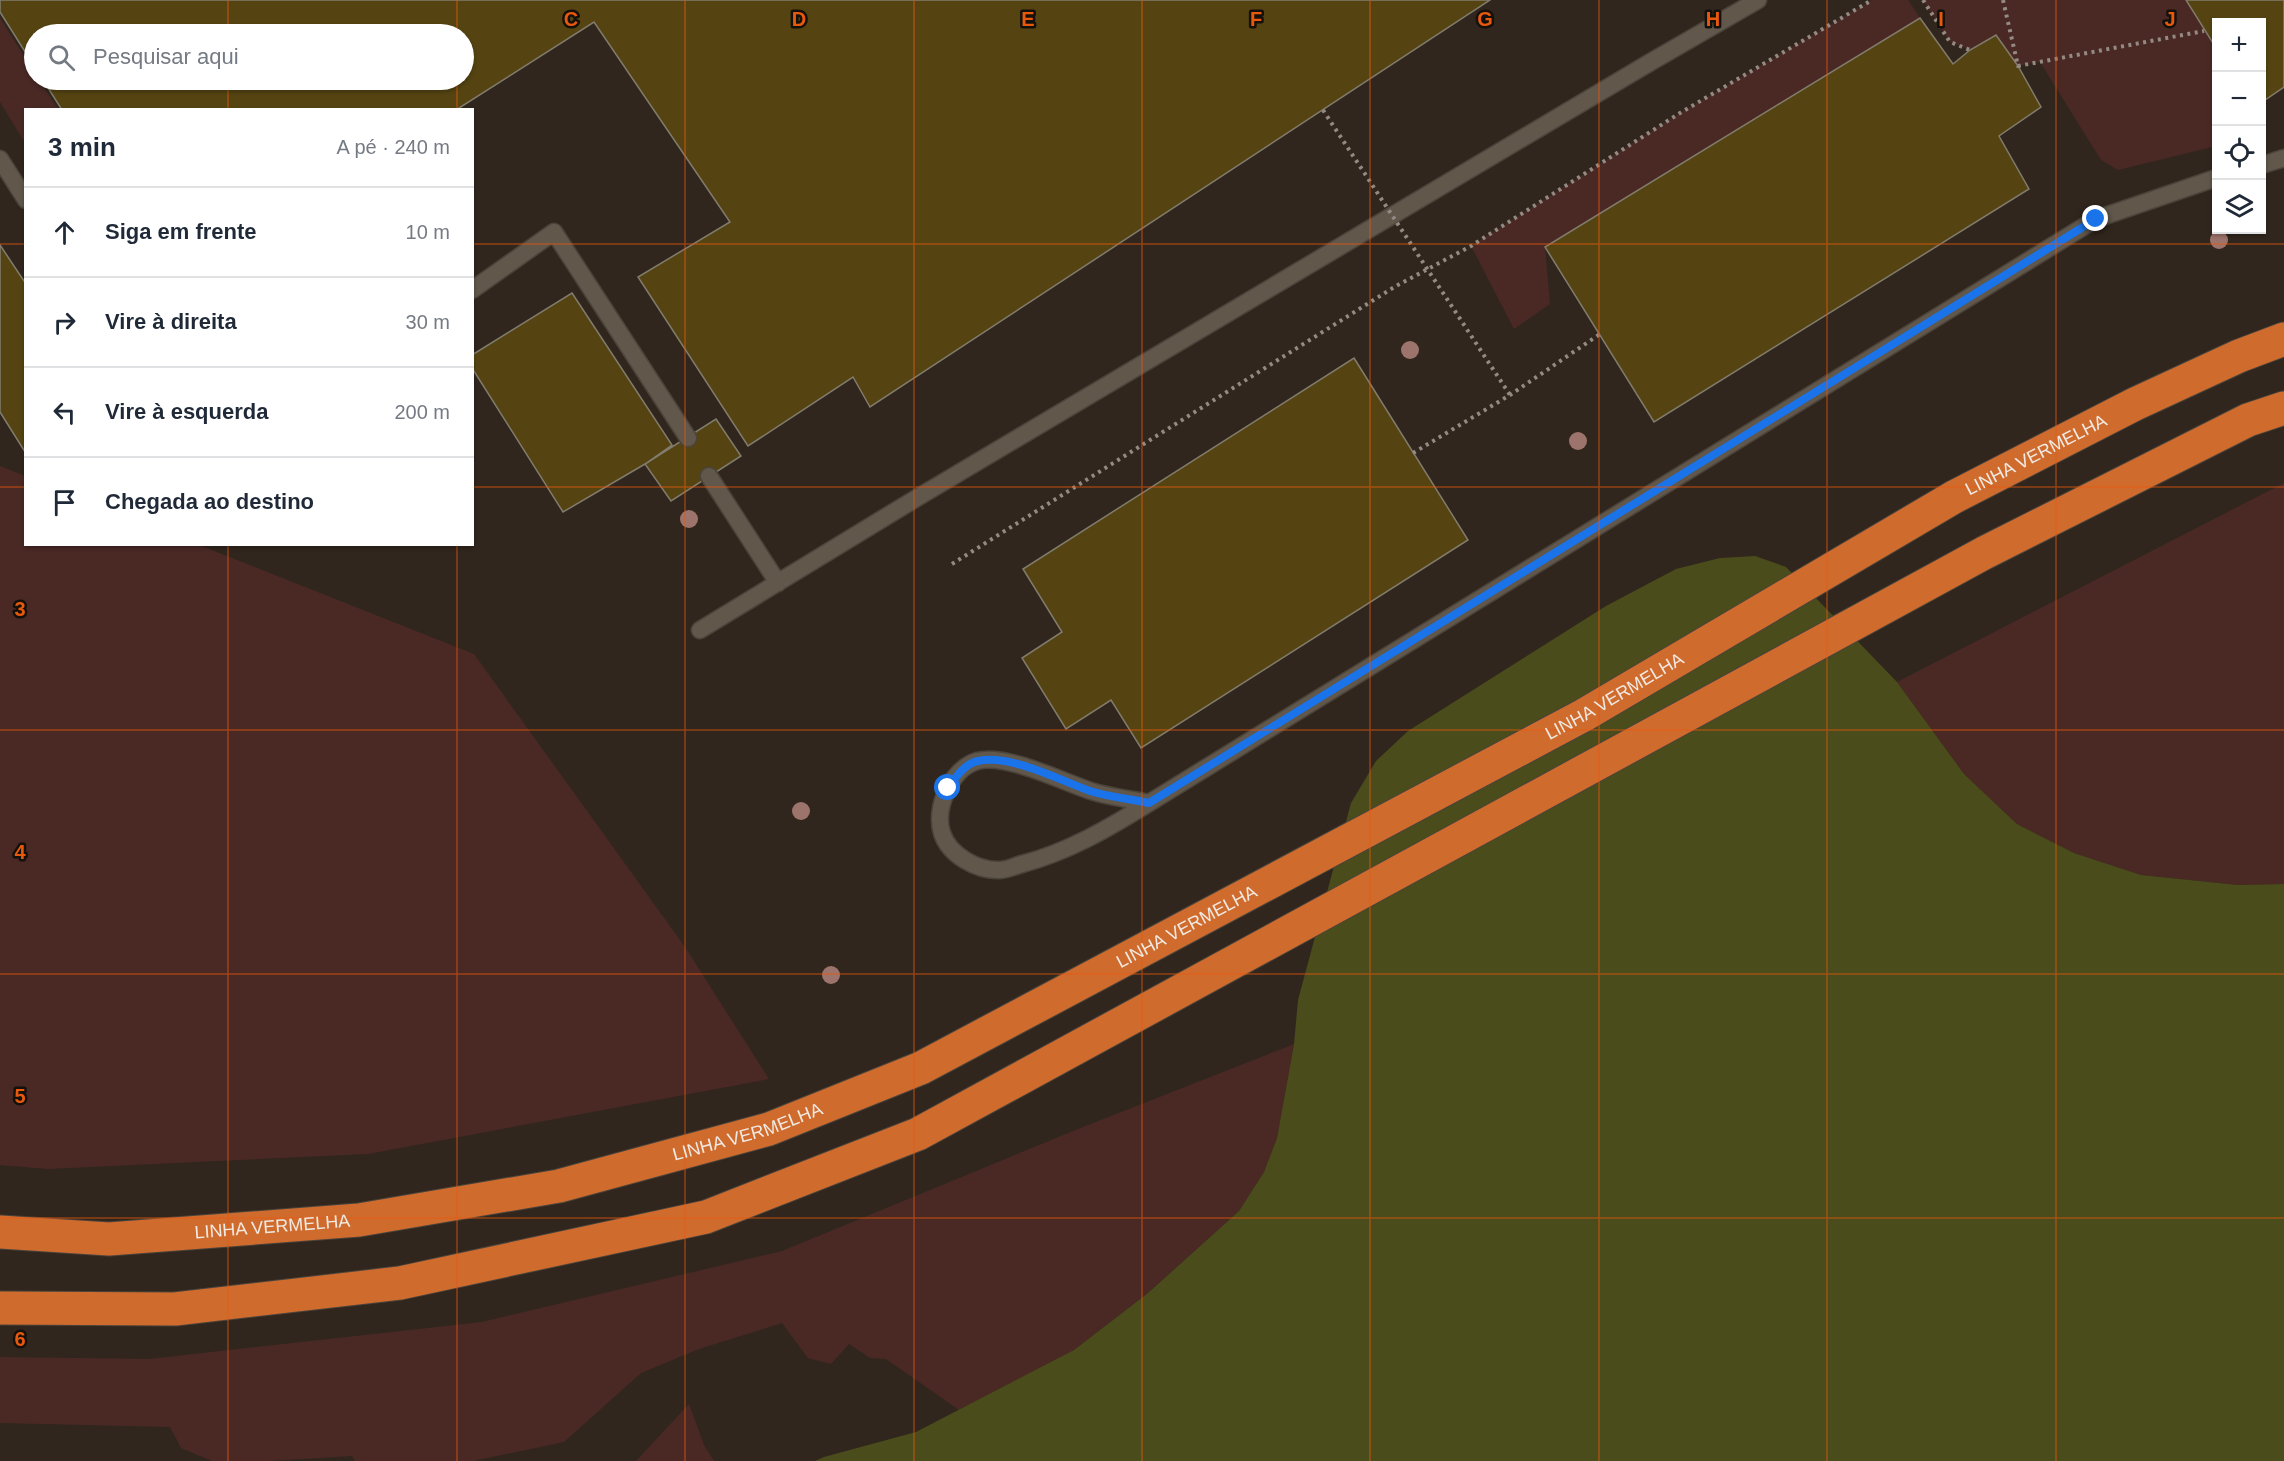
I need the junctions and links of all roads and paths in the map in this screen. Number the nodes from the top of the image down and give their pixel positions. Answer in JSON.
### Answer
{"nodes":[{"id":1,"x":1758,"y":0,"type":"edge"},
{"id":2,"x":1872,"y":0,"type":"edge"},
{"id":3,"x":1923,"y":0,"type":"edge"},
{"id":4,"x":2003,"y":0,"type":"edge"},
{"id":5,"x":2204,"y":31,"type":"dead end"},
{"id":6,"x":1970,"y":50,"type":"dead end"},
{"id":7,"x":1323,"y":110,"type":"dead end"},
{"id":8,"x":2284,"y":158,"type":"edge"},
{"id":9,"x":0,"y":159,"type":"edge"},
{"id":10,"x":2266,"y":164,"type":"edge"},
{"id":11,"x":2212,"y":180,"type":"edge"},
{"id":12,"x":24,"y":197,"type":"edge"},
{"id":13,"x":474,"y":289,"type":"edge"},
{"id":14,"x":1600,"y":334,"type":"dead end"},
{"id":15,"x":2284,"y":339,"type":"edge"},
{"id":16,"x":1510,"y":395,"type":"junction"},
{"id":17,"x":2284,"y":408,"type":"edge"},
{"id":18,"x":687,"y":438,"type":"dead end"},
{"id":19,"x":1413,"y":453,"type":"dead end"},
{"id":20,"x":709,"y":476,"type":"dead end"},
{"id":21,"x":952,"y":564,"type":"dead end"},
{"id":22,"x":778,"y":583,"type":"junction"},
{"id":23,"x":700,"y":630,"type":"dead end"},
{"id":24,"x":1149,"y":803,"type":"junction"},
{"id":25,"x":0,"y":1232,"type":"edge"},
{"id":26,"x":0,"y":1308,"type":"edge"}],
"edges":[{"from":1,"to":22,"type":"lane"},
{"from":2,"to":21,"type":"path"},
{"from":3,"to":6,"type":"path"},
{"from":4,"to":5,"type":"path"},
{"from":7,"to":16,"type":"path","bridge":true},
{"from":8,"to":10,"type":"lane"},
{"from":9,"to":12,"type":"lane"},
{"from":11,"to":24,"type":"lane"},
{"from":13,"to":18,"type":"lane"},
{"from":14,"to":16,"type":"path"},
{"from":15,"to":25,"type":"highway","name":"LINHA VERMELHA"},
{"from":16,"to":19,"type":"path"},
{"from":17,"to":26,"type":"highway"},
{"from":20,"to":22,"type":"lane"},
{"from":22,"to":23,"type":"lane"},
{"from":24,"to":24,"type":"lane"}]}
